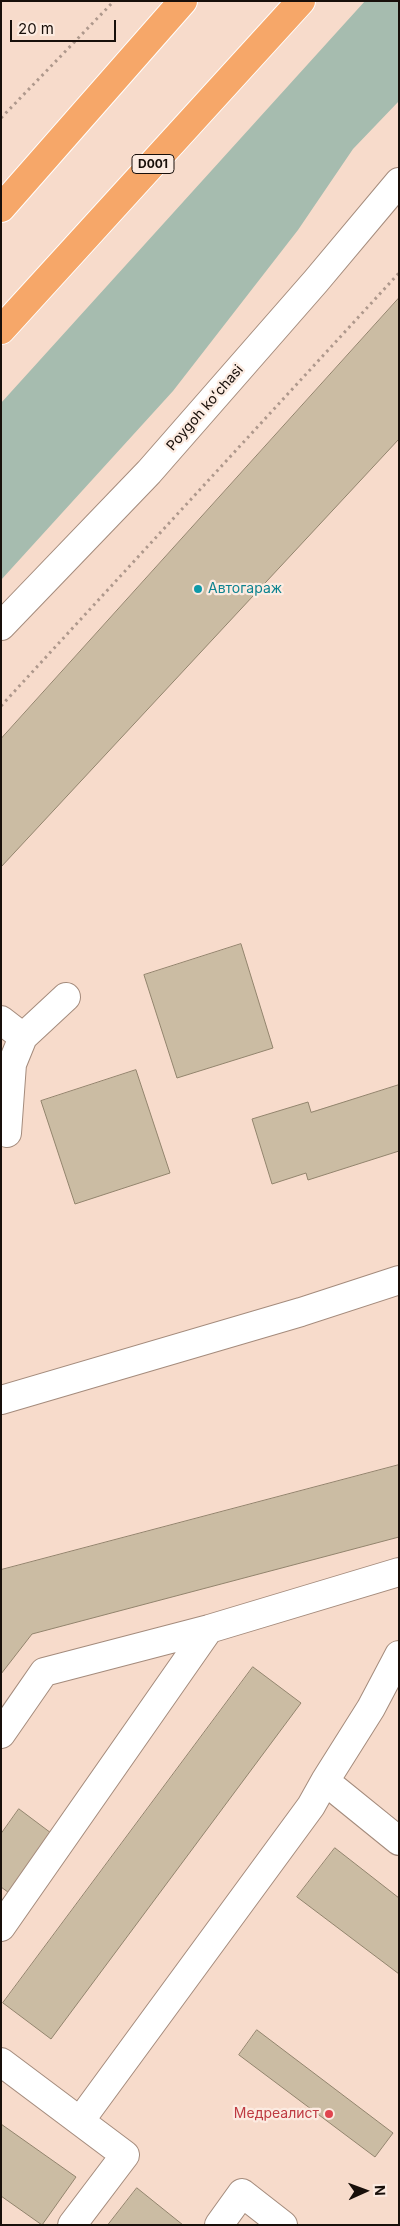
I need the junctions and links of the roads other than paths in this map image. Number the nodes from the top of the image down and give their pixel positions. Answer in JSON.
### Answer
{"nodes":[{"id":1,"x":183,"y":1,"type":"edge"},
{"id":2,"x":301,"y":1,"type":"edge"},
{"id":3,"x":399,"y":182,"type":"edge"},
{"id":4,"x":1,"y":208,"type":"edge"},
{"id":5,"x":2,"y":326,"type":"edge"},
{"id":6,"x":1,"y":626,"type":"edge"},
{"id":7,"x":66,"y":997,"type":"dead end"},
{"id":8,"x":1,"y":1020,"type":"edge"},
{"id":9,"x":23,"y":1037,"type":"junction"},
{"id":10,"x":7,"y":1134,"type":"dead end"},
{"id":11,"x":399,"y":1280,"type":"edge"},
{"id":12,"x":1,"y":1400,"type":"edge"},
{"id":13,"x":399,"y":1572,"type":"edge"},
{"id":14,"x":209,"y":1628,"type":"junction"},
{"id":15,"x":399,"y":1655,"type":"edge"},
{"id":16,"x":1,"y":1734,"type":"edge"},
{"id":17,"x":325,"y":1781,"type":"junction"},
{"id":18,"x":399,"y":1840,"type":"edge"},
{"id":19,"x":1,"y":1927,"type":"edge"},
{"id":20,"x":1,"y":2062,"type":"edge"},
{"id":21,"x":80,"y":2121,"type":"junction"},
{"id":22,"x":72,"y":2225,"type":"edge"},
{"id":23,"x":219,"y":2225,"type":"edge"},
{"id":24,"x":283,"y":2225,"type":"edge"}],
"edges":[{"from":1,"to":4,"type":"highway"},
{"from":2,"to":5,"type":"highway","number":"D001"},
{"from":3,"to":6,"type":"street","name":"Poygoh koʻchasi"},
{"from":7,"to":9,"type":"street"},
{"from":8,"to":9,"type":"street"},
{"from":9,"to":10,"type":"street"},
{"from":11,"to":12,"type":"street"},
{"from":13,"to":14,"type":"street"},
{"from":14,"to":16,"type":"street"},
{"from":14,"to":19,"type":"street"},
{"from":15,"to":17,"type":"street"},
{"from":17,"to":18,"type":"street"},
{"from":17,"to":21,"type":"street"},
{"from":20,"to":21,"type":"street"},
{"from":21,"to":22,"type":"street"},
{"from":23,"to":24,"type":"street"}]}
